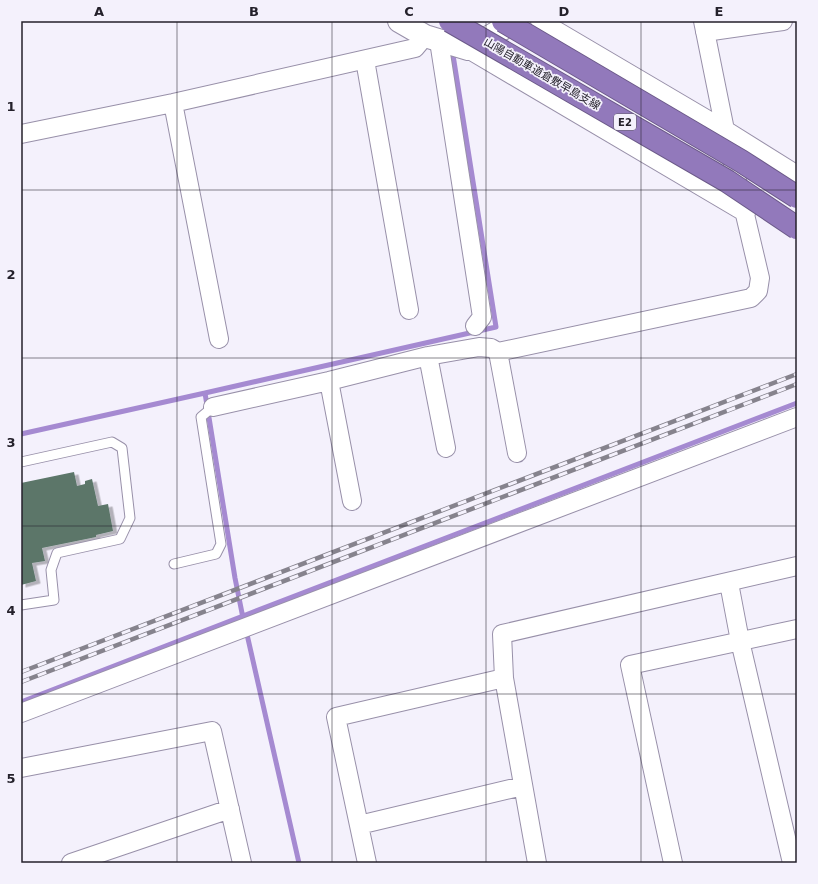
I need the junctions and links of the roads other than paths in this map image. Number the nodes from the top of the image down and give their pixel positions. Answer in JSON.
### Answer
{"nodes":[{"id":1,"x":399,"y":21,"type":"edge"},
{"id":2,"x":450,"y":21,"type":"edge"},
{"id":3,"x":503,"y":21,"type":"edge"},
{"id":4,"x":516,"y":21,"type":"edge"},
{"id":5,"x":540,"y":21,"type":"edge"},
{"id":6,"x":783,"y":21,"type":"edge"},
{"id":7,"x":704,"y":26,"type":"edge"},
{"id":8,"x":432,"y":38,"type":"junction"},
{"id":9,"x":468,"y":48,"type":"junction"},
{"id":10,"x":365,"y":60,"type":"junction"},
{"id":11,"x":173,"y":103,"type":"junction"},
{"id":12,"x":725,"y":130,"type":"junction"},
{"id":13,"x":21,"y":134,"type":"edge"},
{"id":14,"x":797,"y":175,"type":"edge"},
{"id":15,"x":797,"y":197,"type":"edge"},
{"id":16,"x":746,"y":213,"type":"junction"},
{"id":17,"x":797,"y":228,"type":"edge"},
{"id":18,"x":409,"y":310,"type":"dead end"},
{"id":19,"x":475,"y":326,"type":"dead end"},
{"id":20,"x":219,"y":339,"type":"dead end"},
{"id":21,"x":498,"y":352,"type":"junction"},
{"id":22,"x":428,"y":356,"type":"junction"},
{"id":23,"x":329,"y":381,"type":"junction"},
{"id":24,"x":207,"y":412,"type":"joint"},
{"id":25,"x":797,"y":417,"type":"edge"},
{"id":26,"x":446,"y":448,"type":"dead end"},
{"id":27,"x":517,"y":453,"type":"dead end"},
{"id":28,"x":21,"y":462,"type":"edge"},
{"id":29,"x":352,"y":501,"type":"dead end"},
{"id":30,"x":174,"y":564,"type":"dead end"},
{"id":31,"x":797,"y":566,"type":"edge"},
{"id":32,"x":728,"y":582,"type":"junction"},
{"id":33,"x":21,"y":605,"type":"edge"},
{"id":34,"x":797,"y":629,"type":"edge"},
{"id":35,"x":740,"y":641,"type":"junction"},
{"id":36,"x":504,"y":678,"type":"junction"},
{"id":37,"x":21,"y":713,"type":"edge"},
{"id":38,"x":21,"y":768,"type":"edge"},
{"id":39,"x":523,"y":786,"type":"junction"},
{"id":40,"x":230,"y":809,"type":"junction"},
{"id":41,"x":359,"y":825,"type":"junction"},
{"id":42,"x":71,"y":863,"type":"edge"},
{"id":43,"x":242,"y":863,"type":"edge"},
{"id":44,"x":367,"y":863,"type":"edge"},
{"id":45,"x":537,"y":863,"type":"edge"},
{"id":46,"x":673,"y":863,"type":"edge"},
{"id":47,"x":790,"y":863,"type":"edge"}],
"edges":[{"from":1,"to":8,"type":"street"},
{"from":2,"to":17,"type":"highway","name":"山陽自動車道倉敷早島支線","number":"E2","bridge":true},
{"from":3,"to":15,"type":"highway","number":"E2","bridge":true},
{"from":4,"to":9,"type":"street"},
{"from":5,"to":12,"type":"street"},
{"from":6,"to":7,"type":"street"},
{"from":7,"to":12,"type":"street"},
{"from":8,"to":9,"type":"street"},
{"from":8,"to":10,"type":"street"},
{"from":8,"to":19,"type":"street"},
{"from":9,"to":16,"type":"street"},
{"from":10,"to":11,"type":"street"},
{"from":10,"to":18,"type":"street"},
{"from":11,"to":13,"type":"street"},
{"from":11,"to":20,"type":"street"},
{"from":12,"to":14,"type":"street"},
{"from":12,"to":16,"type":"street"},
{"from":16,"to":21,"type":"street"},
{"from":21,"to":22,"type":"street"},
{"from":21,"to":27,"type":"street"},
{"from":22,"to":23,"type":"street"},
{"from":22,"to":26,"type":"street"},
{"from":23,"to":24,"type":"street"},
{"from":23,"to":29,"type":"street"},
{"from":24,"to":30,"type":"lane"},
{"from":25,"to":37,"type":"street"},
{"from":28,"to":33,"type":"lane"},
{"from":31,"to":32,"type":"street"},
{"from":32,"to":35,"type":"street"},
{"from":32,"to":36,"type":"street"},
{"from":34,"to":35,"type":"street"},
{"from":35,"to":46,"type":"street"},
{"from":35,"to":47,"type":"street"},
{"from":36,"to":39,"type":"street"},
{"from":36,"to":41,"type":"street"},
{"from":38,"to":40,"type":"street"},
{"from":39,"to":41,"type":"street"},
{"from":39,"to":45,"type":"street"},
{"from":40,"to":42,"type":"street"},
{"from":40,"to":43,"type":"street"},
{"from":41,"to":44,"type":"street"}]}
